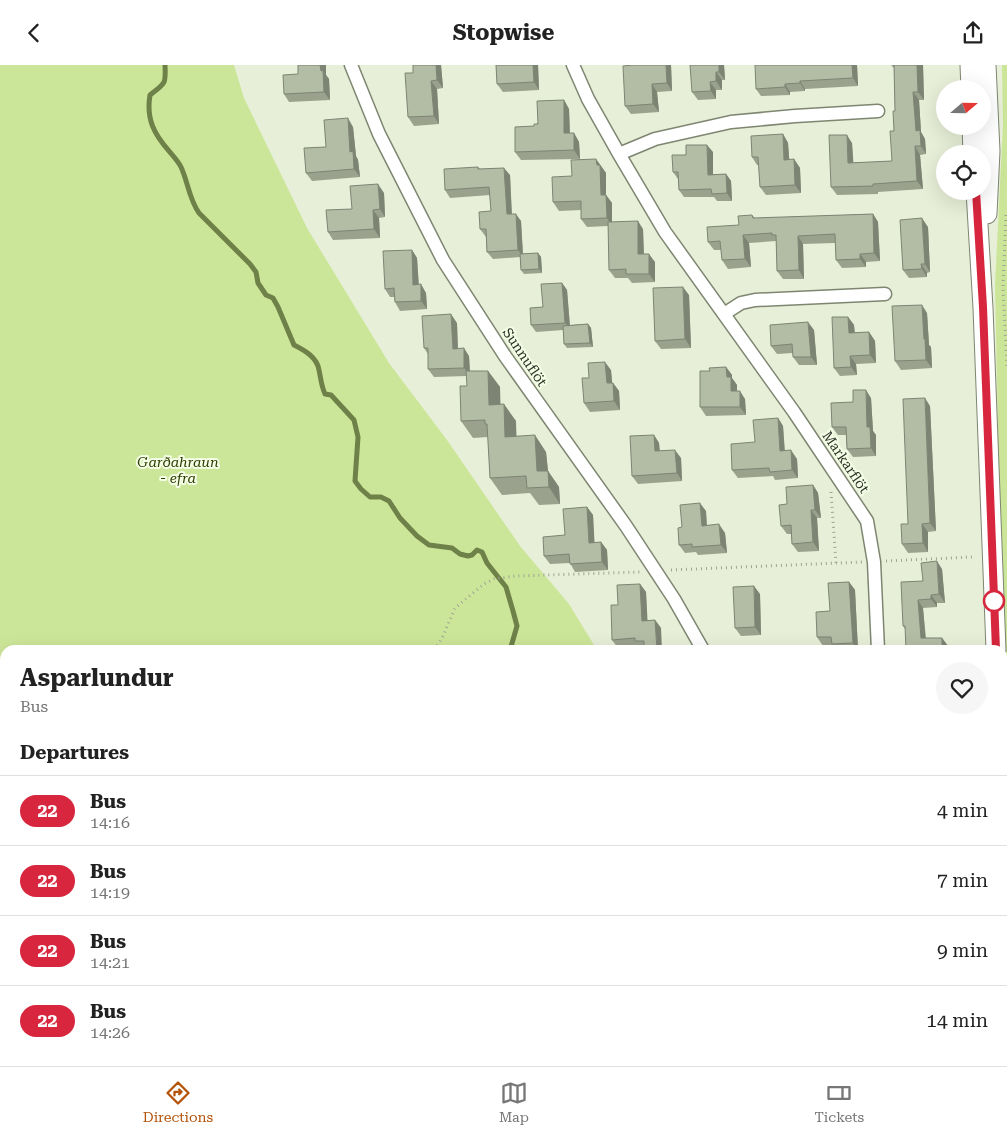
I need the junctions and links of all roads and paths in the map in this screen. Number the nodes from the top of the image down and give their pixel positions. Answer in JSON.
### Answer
{"nodes":[{"id":1,"x":351,"y":65,"type":"edge"},
{"id":2,"x":573,"y":65,"type":"edge"},
{"id":3,"x":970,"y":65,"type":"edge"},
{"id":4,"x":986,"y":65,"type":"edge"},
{"id":5,"x":971,"y":80,"type":"edge"},
{"id":6,"x":878,"y":111,"type":"dead end"},
{"id":7,"x":619,"y":154,"type":"junction"},
{"id":8,"x":977,"y":200,"type":"edge"},
{"id":9,"x":1006,"y":213,"type":"dead end"},
{"id":10,"x":884,"y":294,"type":"dead end"},
{"id":11,"x":983,"y":307,"type":"junction"},
{"id":12,"x":724,"y":314,"type":"junction"},
{"id":13,"x":1007,"y":366,"type":"edge"},
{"id":14,"x":829,"y":464,"type":"junction"},
{"id":15,"x":972,"y":557,"type":"dead end"},
{"id":16,"x":874,"y":561,"type":"junction"},
{"id":17,"x":836,"y":563,"type":"junction"},
{"id":18,"x":656,"y":571,"type":"junction"},
{"id":19,"x":438,"y":645,"type":"edge"},
{"id":20,"x":700,"y":645,"type":"edge"},
{"id":21,"x":878,"y":645,"type":"edge"},
{"id":22,"x":996,"y":645,"type":"edge"}],
"edges":[{"from":1,"to":18,"type":"street","name":"Sunnuflöt"},
{"from":2,"to":7,"type":"street","name":"Markarflöt"},
{"from":3,"to":5,"type":"main road"},
{"from":4,"to":11,"type":"main road"},
{"from":6,"to":7,"type":"street"},
{"from":7,"to":12,"type":"street","name":"Markarflöt"},
{"from":8,"to":11,"type":"main road"},
{"from":9,"to":13,"type":"path"},
{"from":10,"to":12,"type":"street"},
{"from":11,"to":22,"type":"main road"},
{"from":12,"to":14,"type":"street","name":"Markarflöt"},
{"from":14,"to":16,"type":"street","name":"Markarflöt"},
{"from":14,"to":17,"type":"path"},
{"from":15,"to":16,"type":"path"},
{"from":16,"to":17,"type":"path"},
{"from":16,"to":21,"type":"street","name":"Markarflöt"},
{"from":17,"to":18,"type":"path"},
{"from":18,"to":19,"type":"path"},
{"from":18,"to":20,"type":"street","name":"Sunnuflöt"}]}
